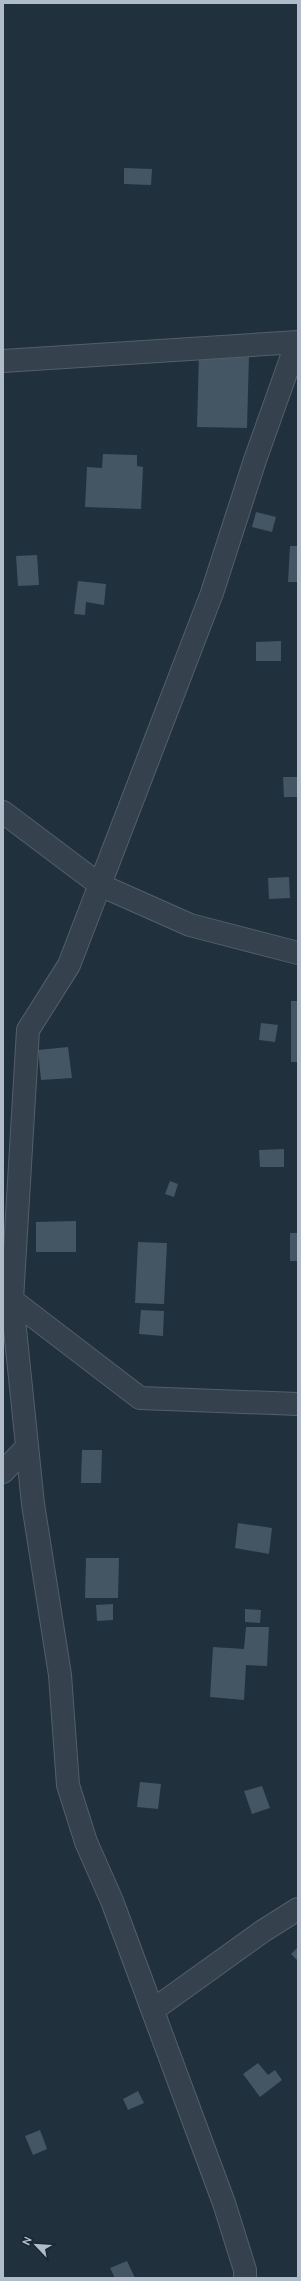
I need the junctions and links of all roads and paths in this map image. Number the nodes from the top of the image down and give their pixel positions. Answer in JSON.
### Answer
{"nodes":[{"id":1,"x":298,"y":342,"type":"edge"},
{"id":2,"x":3,"y":362,"type":"edge"},
{"id":3,"x":3,"y":812,"type":"edge"},
{"id":4,"x":100,"y":885,"type":"junction"},
{"id":5,"x":298,"y":953,"type":"edge"},
{"id":6,"x":8,"y":1300,"type":"edge"},
{"id":7,"x":298,"y":1404,"type":"edge"},
{"id":8,"x":26,"y":1447,"type":"junction"},
{"id":9,"x":3,"y":1472,"type":"edge"},
{"id":10,"x":298,"y":1909,"type":"edge"},
{"id":11,"x":153,"y":2010,"type":"junction"},
{"id":12,"x":245,"y":2278,"type":"edge"}],
"edges":[{"from":1,"to":2,"type":"street"},
{"from":1,"to":4,"type":"street"},
{"from":3,"to":4,"type":"street"},
{"from":4,"to":5,"type":"street"},
{"from":4,"to":6,"type":"street"},
{"from":6,"to":7,"type":"street"},
{"from":6,"to":8,"type":"street"},
{"from":8,"to":9,"type":"street"},
{"from":8,"to":11,"type":"street"},
{"from":10,"to":11,"type":"street"},
{"from":11,"to":12,"type":"street"}]}
